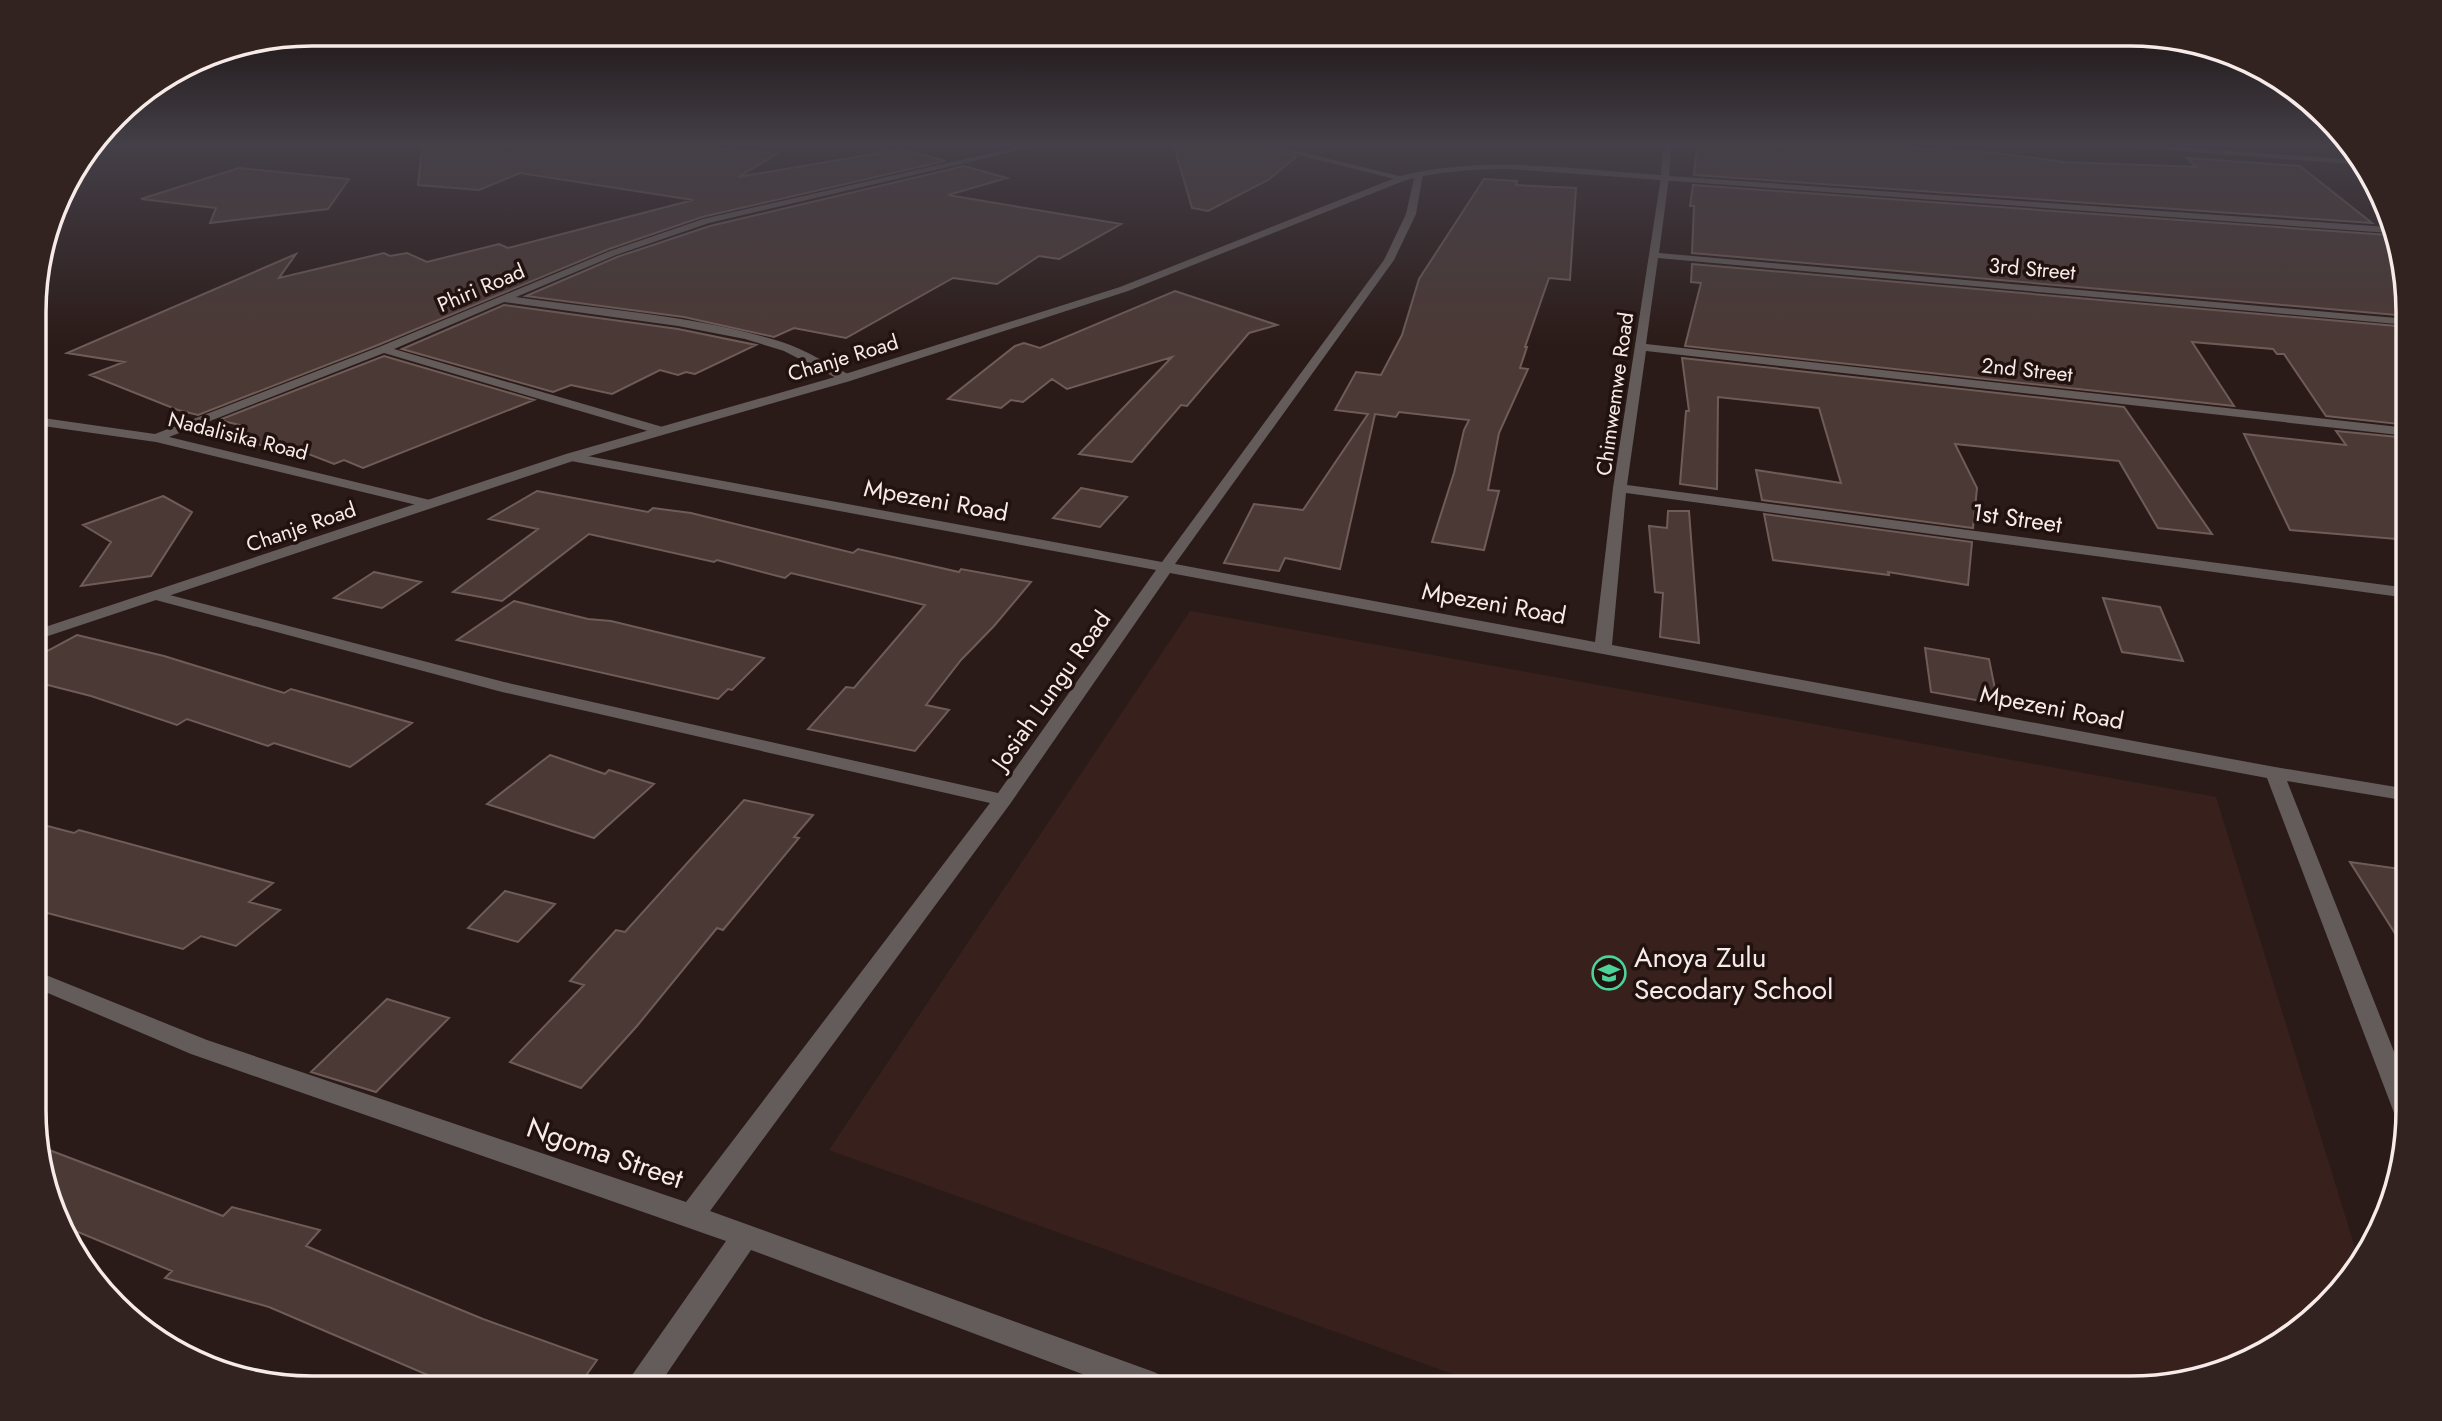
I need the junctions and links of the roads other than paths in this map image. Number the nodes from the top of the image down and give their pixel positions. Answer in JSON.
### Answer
{"nodes":[{"id":1,"x":740,"y":212,"type":"edge"},
{"id":2,"x":1319,"y":212,"type":"edge"},
{"id":3,"x":1410,"y":212,"type":"edge"},
{"id":4,"x":1660,"y":212,"type":"edge"},
{"id":5,"x":2147,"y":212,"type":"edge"},
{"id":6,"x":2383,"y":230,"type":"edge"},
{"id":7,"x":1653,"y":255,"type":"junction"},
{"id":8,"x":504,"y":299,"type":"junction"},
{"id":9,"x":2396,"y":321,"type":"edge"},
{"id":10,"x":1642,"y":347,"type":"junction"},
{"id":11,"x":383,"y":349,"type":"junction"},
{"id":12,"x":846,"y":378,"type":"junction"},
{"id":13,"x":46,"y":422,"type":"edge"},
{"id":14,"x":662,"y":431,"type":"junction"},
{"id":15,"x":2396,"y":431,"type":"edge"},
{"id":16,"x":156,"y":438,"type":"junction"},
{"id":17,"x":571,"y":457,"type":"junction"},
{"id":18,"x":1620,"y":488,"type":"junction"},
{"id":19,"x":429,"y":504,"type":"junction"},
{"id":20,"x":1166,"y":567,"type":"junction"},
{"id":21,"x":2396,"y":591,"type":"edge"},
{"id":22,"x":157,"y":596,"type":"junction"},
{"id":23,"x":46,"y":632,"type":"edge"},
{"id":24,"x":1603,"y":648,"type":"junction"},
{"id":25,"x":2275,"y":773,"type":"junction"},
{"id":26,"x":2396,"y":793,"type":"edge"},
{"id":27,"x":1003,"y":800,"type":"junction"},
{"id":28,"x":46,"y":983,"type":"edge"},
{"id":29,"x":2396,"y":1087,"type":"edge"},
{"id":30,"x":691,"y":1216,"type":"junction"},
{"id":31,"x":745,"y":1236,"type":"junction"},
{"id":32,"x":648,"y":1376,"type":"edge"},
{"id":33,"x":1124,"y":1376,"type":"edge"}],
"edges":[{"from":1,"to":8,"type":"street","name":"Phiri Road"},
{"from":2,"to":12,"type":"street","name":"Chanje Road"},
{"from":3,"to":20,"type":"street","name":"Josiah Lungu Road"},
{"from":4,"to":7,"type":"street","name":"Chimwemwe Road"},
{"from":5,"to":6,"type":"street","name":"Chanje Road"},
{"from":7,"to":9,"type":"street","name":"3rd Street"},
{"from":7,"to":10,"type":"street","name":"Chimwemwe Road"},
{"from":8,"to":11,"type":"street","name":"Phiri Road"},
{"from":8,"to":12,"type":"street"},
{"from":10,"to":15,"type":"street","name":"2nd Street"},
{"from":10,"to":18,"type":"street","name":"Chimwemwe Road"},
{"from":11,"to":14,"type":"street"},
{"from":11,"to":16,"type":"street","name":"Phiri Road"},
{"from":12,"to":14,"type":"street","name":"Chanje Road"},
{"from":13,"to":16,"type":"street","name":"Nadalisika Road"},
{"from":14,"to":17,"type":"street","name":"Chanje Road"},
{"from":16,"to":19,"type":"street","name":"Nadalisika Road"},
{"from":17,"to":19,"type":"street","name":"Chanje Road"},
{"from":17,"to":20,"type":"street","name":"Mpezeni Road"},
{"from":18,"to":21,"type":"street","name":"1st Street"},
{"from":18,"to":24,"type":"street","name":"Chimwemwe Road"},
{"from":19,"to":22,"type":"street","name":"Chanje Road"},
{"from":20,"to":24,"type":"street","name":"Mpezeni Road"},
{"from":20,"to":27,"type":"street","name":"Josiah Lungu Road"},
{"from":22,"to":23,"type":"street","name":"Chanje Road"},
{"from":22,"to":27,"type":"street"},
{"from":24,"to":25,"type":"street","name":"Mpezeni Road"},
{"from":25,"to":26,"type":"street","name":"Mpezeni Road"},
{"from":25,"to":29,"type":"street"},
{"from":27,"to":30,"type":"street","name":"Josiah Lungu Road"},
{"from":28,"to":30,"type":"street","name":"Ngoma Street"},
{"from":30,"to":31,"type":"street","name":"Ngoma Street"},
{"from":31,"to":32,"type":"street"},
{"from":31,"to":33,"type":"street","name":"Ngoma Street"}]}
